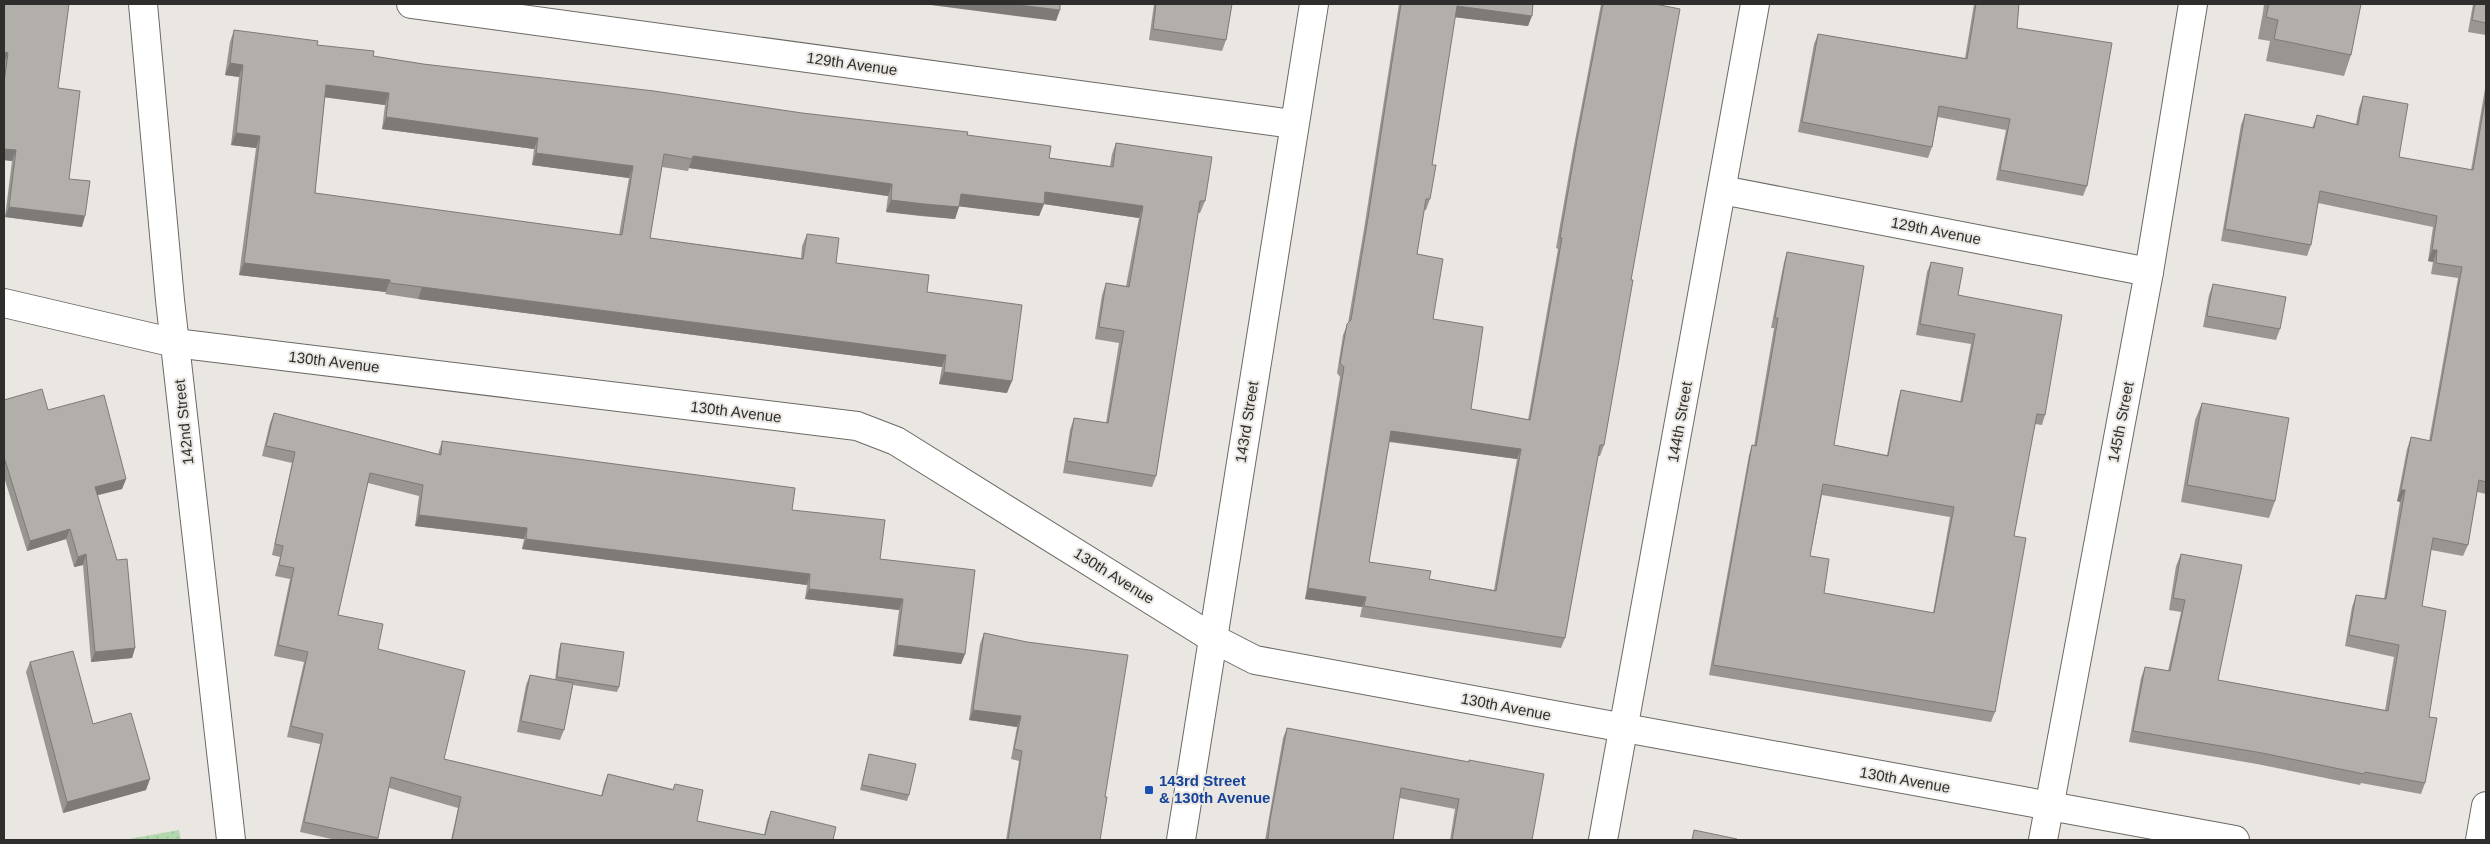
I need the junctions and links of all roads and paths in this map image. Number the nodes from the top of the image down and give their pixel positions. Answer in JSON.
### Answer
{"nodes":[{"id":1,"x":143,"y":4,"type":"edge"},
{"id":2,"x":411,"y":4,"type":"edge"},
{"id":3,"x":1314,"y":4,"type":"edge"},
{"id":4,"x":1755,"y":4,"type":"edge"},
{"id":5,"x":2193,"y":4,"type":"edge"},
{"id":6,"x":1293,"y":124,"type":"junction"},
{"id":7,"x":1722,"y":190,"type":"junction"},
{"id":8,"x":2149,"y":272,"type":"junction"},
{"id":9,"x":4,"y":303,"type":"edge"},
{"id":10,"x":175,"y":343,"type":"junction"},
{"id":11,"x":1214,"y":639,"type":"junction"},
{"id":12,"x":1623,"y":729,"type":"junction"},
{"id":13,"x":2049,"y":806,"type":"junction"},
{"id":14,"x":2486,"y":806,"type":"edge"},
{"id":15,"x":231,"y":840,"type":"edge"},
{"id":16,"x":1182,"y":840,"type":"edge"},
{"id":17,"x":1603,"y":840,"type":"edge"},
{"id":18,"x":2043,"y":840,"type":"edge"},
{"id":19,"x":2236,"y":840,"type":"edge"},
{"id":20,"x":2480,"y":840,"type":"edge"}],
"edges":[{"from":1,"to":10,"type":"street","name":"142nd Street"},
{"from":2,"to":6,"type":"street","name":"129th Avenue"},
{"from":3,"to":6,"type":"street","name":"143rd Street"},
{"from":4,"to":7,"type":"street","name":"144th Street"},
{"from":5,"to":8,"type":"street","name":"145th Street"},
{"from":6,"to":11,"type":"street","name":"143rd Street"},
{"from":7,"to":8,"type":"street","name":"129th Avenue"},
{"from":7,"to":12,"type":"street","name":"144th Street"},
{"from":8,"to":13,"type":"street","name":"145th Street"},
{"from":9,"to":10,"type":"street","name":"130th Avenue"},
{"from":10,"to":11,"type":"street","name":"130th Avenue"},
{"from":10,"to":15,"type":"street","name":"142nd Street"},
{"from":11,"to":12,"type":"street","name":"130th Avenue"},
{"from":11,"to":16,"type":"street","name":"143rd Street"},
{"from":12,"to":13,"type":"street","name":"130th Avenue"},
{"from":12,"to":17,"type":"street","name":"144th Street"},
{"from":13,"to":18,"type":"street","name":"145th Street"},
{"from":13,"to":19,"type":"street","name":"130th Avenue"},
{"from":14,"to":20,"type":"street"}]}
